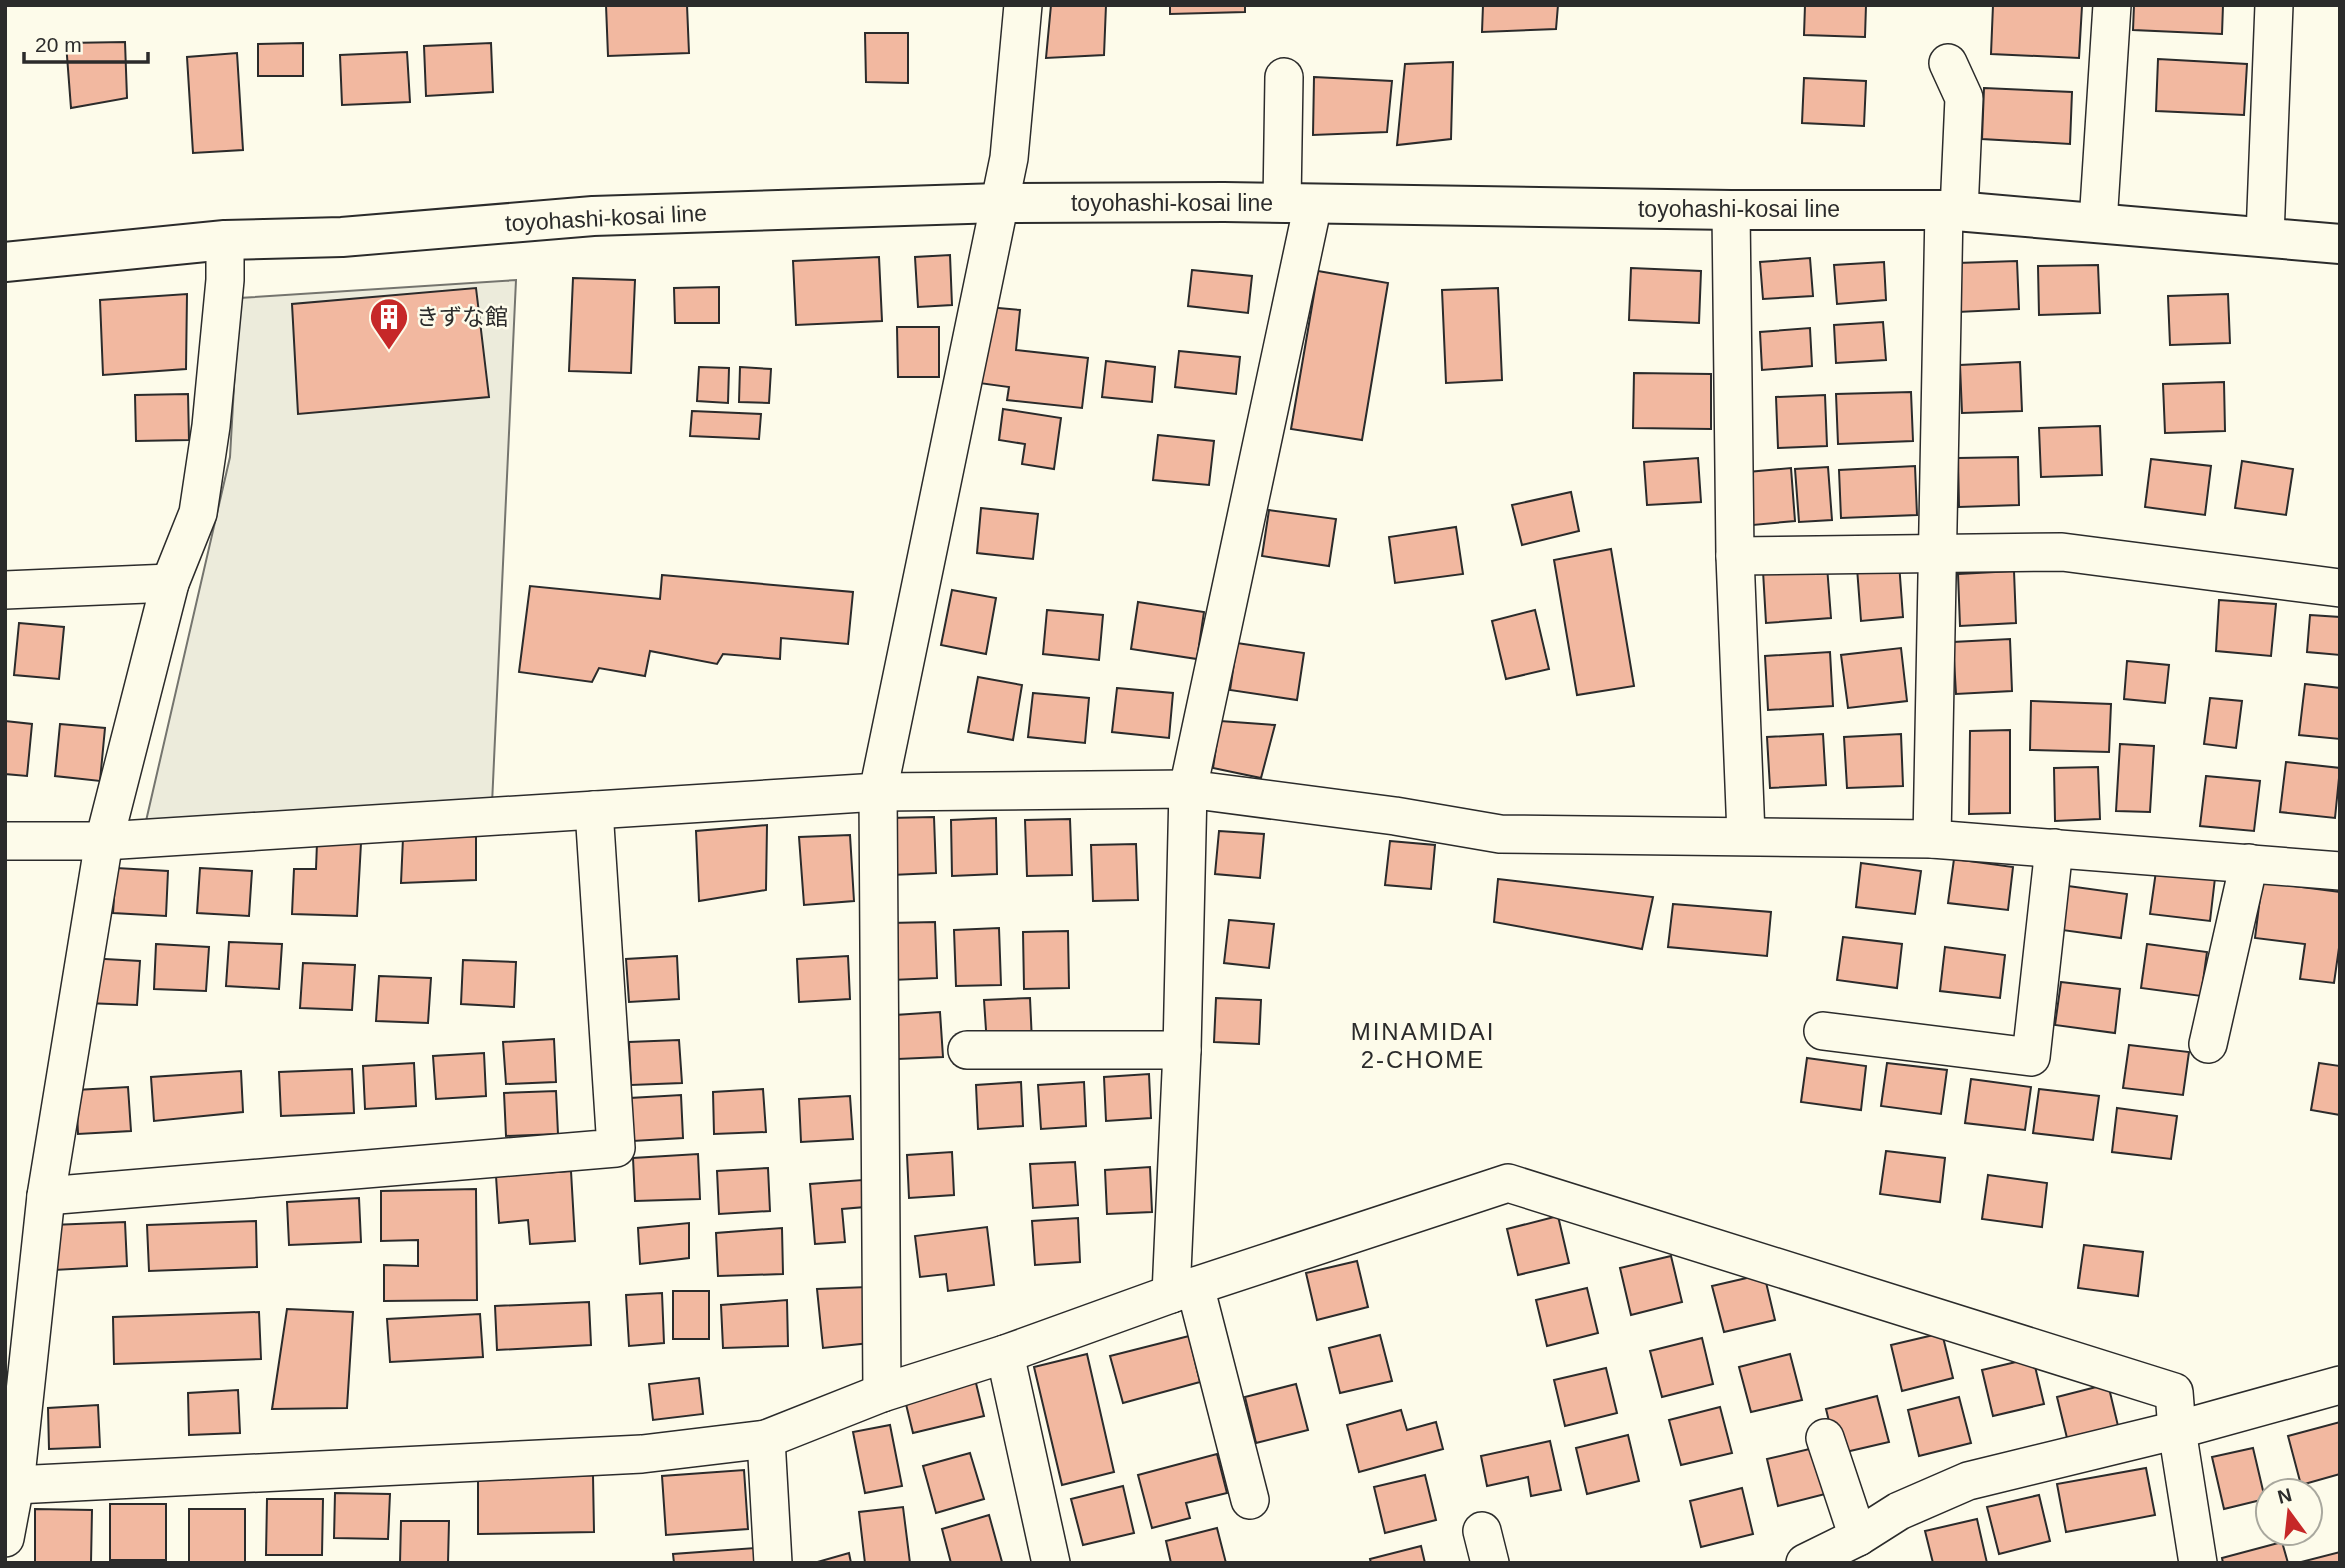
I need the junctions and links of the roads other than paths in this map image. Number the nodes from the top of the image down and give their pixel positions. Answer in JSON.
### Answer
{"nodes":[{"id":1,"x":1023,"y":5,"type":"edge"},
{"id":2,"x":2112,"y":5,"type":"edge"},
{"id":3,"x":2274,"y":5,"type":"edge"},
{"id":4,"x":1948,"y":64,"type":"dead end"},
{"id":5,"x":1284,"y":77,"type":"dead end"},
{"id":6,"x":999,"y":203,"type":"junction"},
{"id":7,"x":1298,"y":203,"type":"junction"},
{"id":8,"x":1731,"y":210,"type":"junction"},
{"id":9,"x":1952,"y":211,"type":"junction"},
{"id":10,"x":2098,"y":223,"type":"junction"},
{"id":11,"x":2265,"y":236,"type":"junction"},
{"id":12,"x":225,"y":240,"type":"junction"},
{"id":13,"x":2340,"y":244,"type":"edge"},
{"id":14,"x":5,"y":262,"type":"edge"},
{"id":15,"x":1937,"y":554,"type":"junction"},
{"id":16,"x":1735,"y":556,"type":"junction"},
{"id":17,"x":170,"y":583,"type":"junction"},
{"id":18,"x":2340,"y":588,"type":"edge"},
{"id":19,"x":5,"y":590,"type":"edge"},
{"id":20,"x":1188,"y":789,"type":"junction"},
{"id":21,"x":878,"y":792,"type":"junction"},
{"id":22,"x":594,"y":810,"type":"junction"},
{"id":23,"x":1746,"y":835,"type":"junction"},
{"id":24,"x":1932,"y":839,"type":"junction"},
{"id":25,"x":5,"y":841,"type":"edge"},
{"id":26,"x":104,"y":841,"type":"junction"},
{"id":27,"x":2054,"y":848,"type":"junction"},
{"id":28,"x":2249,"y":863,"type":"junction"},
{"id":29,"x":2340,"y":871,"type":"edge"},
{"id":30,"x":1823,"y":1031,"type":"dead end"},
{"id":31,"x":2208,"y":1044,"type":"dead end"},
{"id":32,"x":1182,"y":1049,"type":"junction"},
{"id":33,"x":967,"y":1050,"type":"dead end"},
{"id":34,"x":46,"y":1196,"type":"junction"},
{"id":35,"x":1183,"y":1290,"type":"junction"},
{"id":36,"x":1005,"y":1354,"type":"junction"},
{"id":37,"x":2340,"y":1385,"type":"edge"},
{"id":38,"x":882,"y":1392,"type":"junction"},
{"id":39,"x":2177,"y":1430,"type":"junction"},
{"id":40,"x":1825,"y":1438,"type":"dead end"},
{"id":41,"x":766,"y":1439,"type":"junction"},
{"id":42,"x":15,"y":1485,"type":"junction"},
{"id":43,"x":1250,"y":1500,"type":"dead end"},
{"id":44,"x":1858,"y":1537,"type":"junction"},
{"id":45,"x":5,"y":1538,"type":"edge"},
{"id":46,"x":773,"y":1563,"type":"edge"},
{"id":47,"x":1051,"y":1563,"type":"edge"},
{"id":48,"x":1805,"y":1563,"type":"edge"},
{"id":49,"x":2198,"y":1563,"type":"edge"}],
"edges":[{"from":1,"to":6,"type":"street"},
{"from":2,"to":10,"type":"street"},
{"from":3,"to":11,"type":"street"},
{"from":4,"to":9,"type":"street"},
{"from":5,"to":7,"type":"street"},
{"from":6,"to":7,"type":"main road","name":"toyohashi-kosai line"},
{"from":6,"to":12,"type":"main road","name":"toyohashi-kosai line"},
{"from":6,"to":21,"type":"street"},
{"from":7,"to":8,"type":"main road","name":"toyohashi-kosai line"},
{"from":7,"to":20,"type":"street"},
{"from":8,"to":9,"type":"main road","name":"toyohashi-kosai line"},
{"from":8,"to":16,"type":"street"},
{"from":9,"to":10,"type":"main road","name":"toyohashi-kosai line"},
{"from":9,"to":15,"type":"street"},
{"from":10,"to":11,"type":"main road","name":"toyohashi-kosai line"},
{"from":11,"to":13,"type":"main road","name":"toyohashi-kosai line"},
{"from":12,"to":14,"type":"main road","name":"toyohashi-kosai line"},
{"from":12,"to":17,"type":"street"},
{"from":15,"to":16,"type":"street"},
{"from":15,"to":18,"type":"street"},
{"from":15,"to":24,"type":"street"},
{"from":16,"to":23,"type":"street"},
{"from":17,"to":19,"type":"street"},
{"from":17,"to":26,"type":"street"},
{"from":20,"to":21,"type":"street"},
{"from":20,"to":23,"type":"street"},
{"from":20,"to":32,"type":"street"},
{"from":21,"to":22,"type":"street"},
{"from":21,"to":38,"type":"street"},
{"from":22,"to":26,"type":"street"},
{"from":22,"to":34,"type":"street"},
{"from":23,"to":24,"type":"street"},
{"from":24,"to":27,"type":"street"},
{"from":25,"to":26,"type":"street"},
{"from":26,"to":34,"type":"street"},
{"from":27,"to":28,"type":"street"},
{"from":27,"to":30,"type":"street"},
{"from":28,"to":29,"type":"street"},
{"from":28,"to":31,"type":"street"},
{"from":32,"to":33,"type":"street"},
{"from":32,"to":35,"type":"street"},
{"from":34,"to":42,"type":"street"},
{"from":35,"to":36,"type":"street"},
{"from":35,"to":39,"type":"street"},
{"from":35,"to":43,"type":"street"},
{"from":36,"to":38,"type":"street"},
{"from":36,"to":47,"type":"street"},
{"from":37,"to":39,"type":"street"},
{"from":38,"to":41,"type":"street"},
{"from":39,"to":44,"type":"street"},
{"from":39,"to":49,"type":"street"},
{"from":40,"to":44,"type":"street"},
{"from":41,"to":42,"type":"street"},
{"from":41,"to":46,"type":"street"},
{"from":42,"to":45,"type":"street"},
{"from":44,"to":48,"type":"street"}]}
